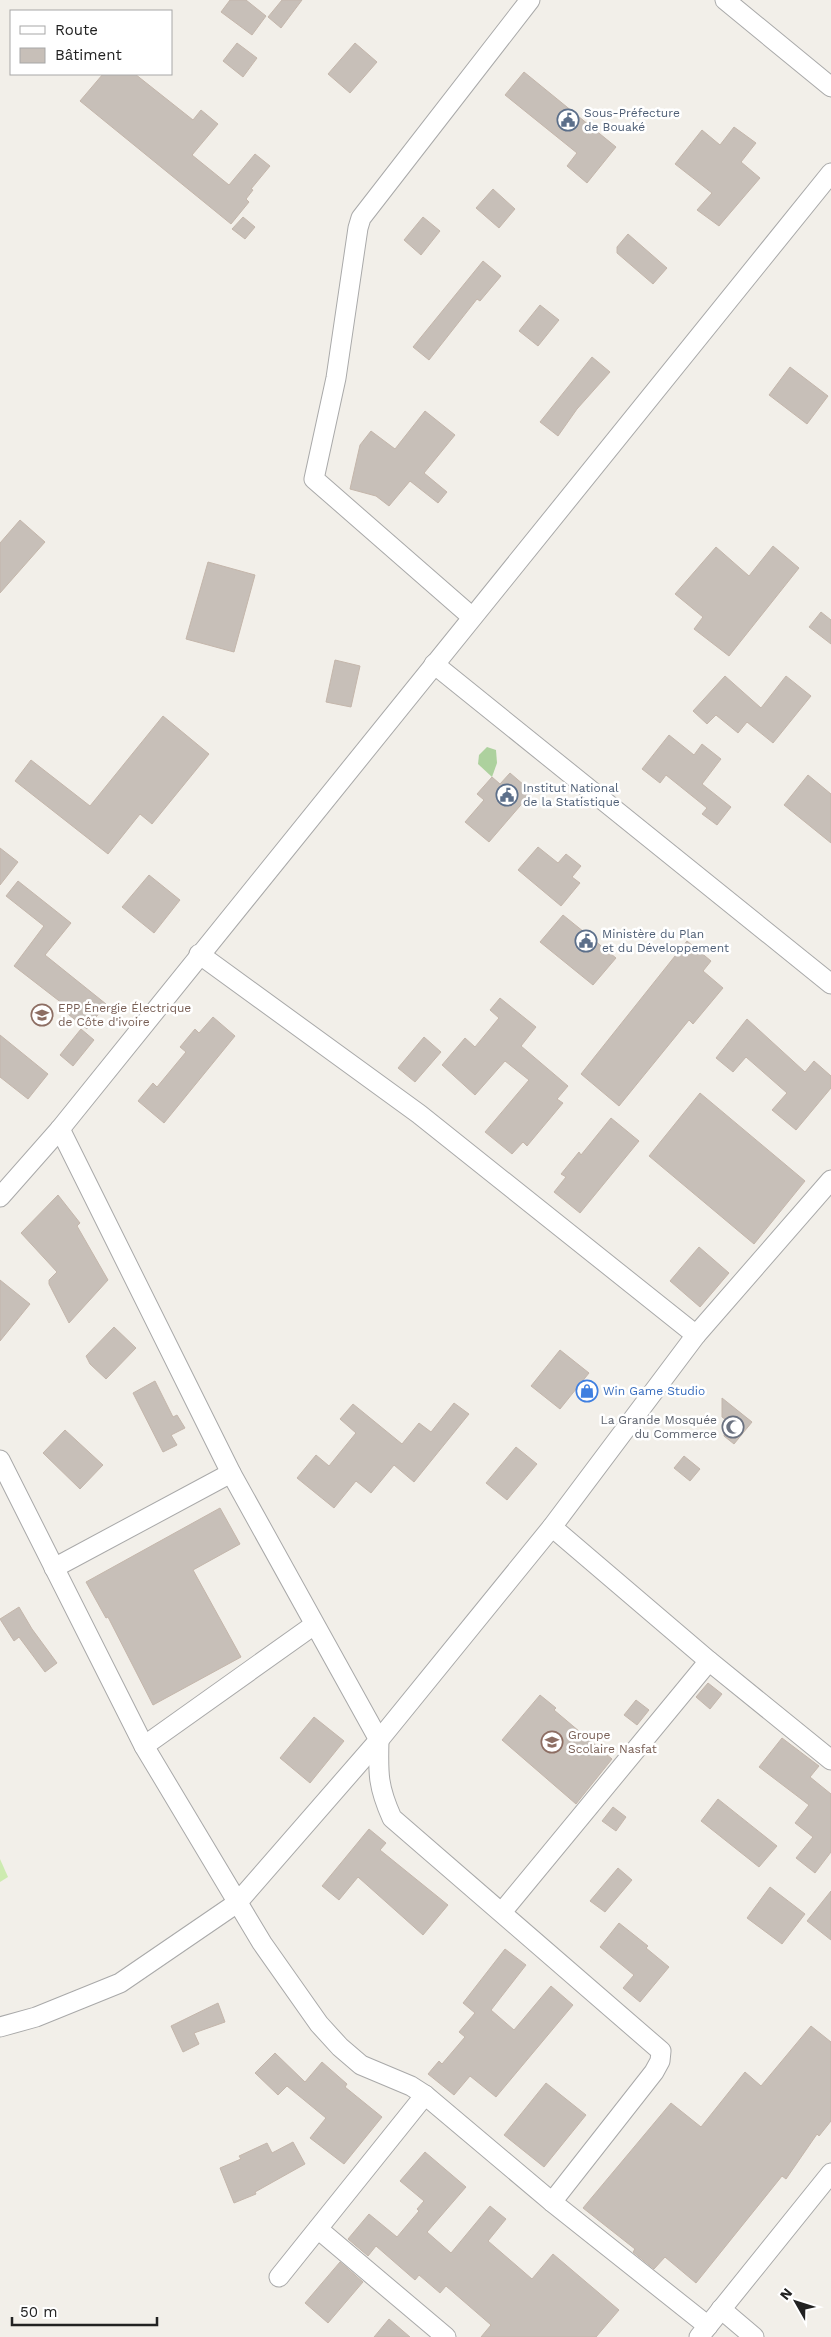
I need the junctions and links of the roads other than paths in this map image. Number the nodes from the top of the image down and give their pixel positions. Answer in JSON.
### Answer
{"nodes":[{"id":1,"x":530,"y":0,"type":"edge"},
{"id":2,"x":725,"y":0,"type":"edge"},
{"id":3,"x":831,"y":87,"type":"edge"},
{"id":4,"x":831,"y":173,"type":"edge"},
{"id":5,"x":472,"y":616,"type":"junction"},
{"id":6,"x":434,"y":664,"type":"junction"},
{"id":7,"x":199,"y":954,"type":"junction"},
{"id":8,"x":831,"y":984,"type":"edge"},
{"id":9,"x":60,"y":1129,"type":"junction"},
{"id":10,"x":831,"y":1180,"type":"edge"},
{"id":11,"x":0,"y":1197,"type":"edge"},
{"id":12,"x":696,"y":1335,"type":"junction"},
{"id":13,"x":0,"y":1460,"type":"edge"},
{"id":14,"x":231,"y":1473,"type":"junction"},
{"id":15,"x":552,"y":1527,"type":"junction"},
{"id":16,"x":54,"y":1568,"type":"junction"},
{"id":17,"x":314,"y":1626,"type":"junction"},
{"id":18,"x":709,"y":1661,"type":"junction"},
{"id":19,"x":379,"y":1740,"type":"junction"},
{"id":20,"x":144,"y":1746,"type":"junction"},
{"id":21,"x":831,"y":1760,"type":"edge"},
{"id":22,"x":238,"y":1904,"type":"junction"},
{"id":23,"x":502,"y":1912,"type":"junction"},
{"id":24,"x":0,"y":2027,"type":"edge"},
{"id":25,"x":425,"y":2095,"type":"junction"},
{"id":26,"x":831,"y":2173,"type":"edge"},
{"id":27,"x":552,"y":2202,"type":"junction"},
{"id":28,"x":318,"y":2229,"type":"junction"},
{"id":29,"x":279,"y":2277,"type":"dead end"},
{"id":30,"x":721,"y":2309,"type":"junction"},
{"id":31,"x":704,"y":2332,"type":"edge"},
{"id":32,"x":446,"y":2337,"type":"edge"},
{"id":33,"x":754,"y":2337,"type":"edge"}],
"edges":[{"from":1,"to":5,"type":"street"},
{"from":2,"to":3,"type":"street"},
{"from":4,"to":5,"type":"street"},
{"from":5,"to":6,"type":"street"},
{"from":6,"to":7,"type":"street"},
{"from":6,"to":8,"type":"street"},
{"from":7,"to":9,"type":"street"},
{"from":7,"to":12,"type":"street"},
{"from":9,"to":11,"type":"street"},
{"from":9,"to":14,"type":"street"},
{"from":10,"to":12,"type":"street"},
{"from":12,"to":15,"type":"street"},
{"from":13,"to":16,"type":"street"},
{"from":14,"to":16,"type":"street"},
{"from":14,"to":17,"type":"street"},
{"from":15,"to":18,"type":"street"},
{"from":15,"to":19,"type":"street"},
{"from":16,"to":20,"type":"street"},
{"from":17,"to":19,"type":"street"},
{"from":17,"to":20,"type":"street"},
{"from":18,"to":21,"type":"street"},
{"from":18,"to":23,"type":"street"},
{"from":19,"to":22,"type":"street"},
{"from":19,"to":23,"type":"street"},
{"from":20,"to":22,"type":"street"},
{"from":22,"to":24,"type":"street"},
{"from":22,"to":25,"type":"street"},
{"from":23,"to":27,"type":"street"},
{"from":25,"to":27,"type":"street"},
{"from":25,"to":28,"type":"street"},
{"from":26,"to":30,"type":"street"},
{"from":27,"to":31,"type":"street"},
{"from":28,"to":29,"type":"street"},
{"from":28,"to":32,"type":"street"},
{"from":30,"to":31,"type":"street"},
{"from":30,"to":33,"type":"street"}]}
